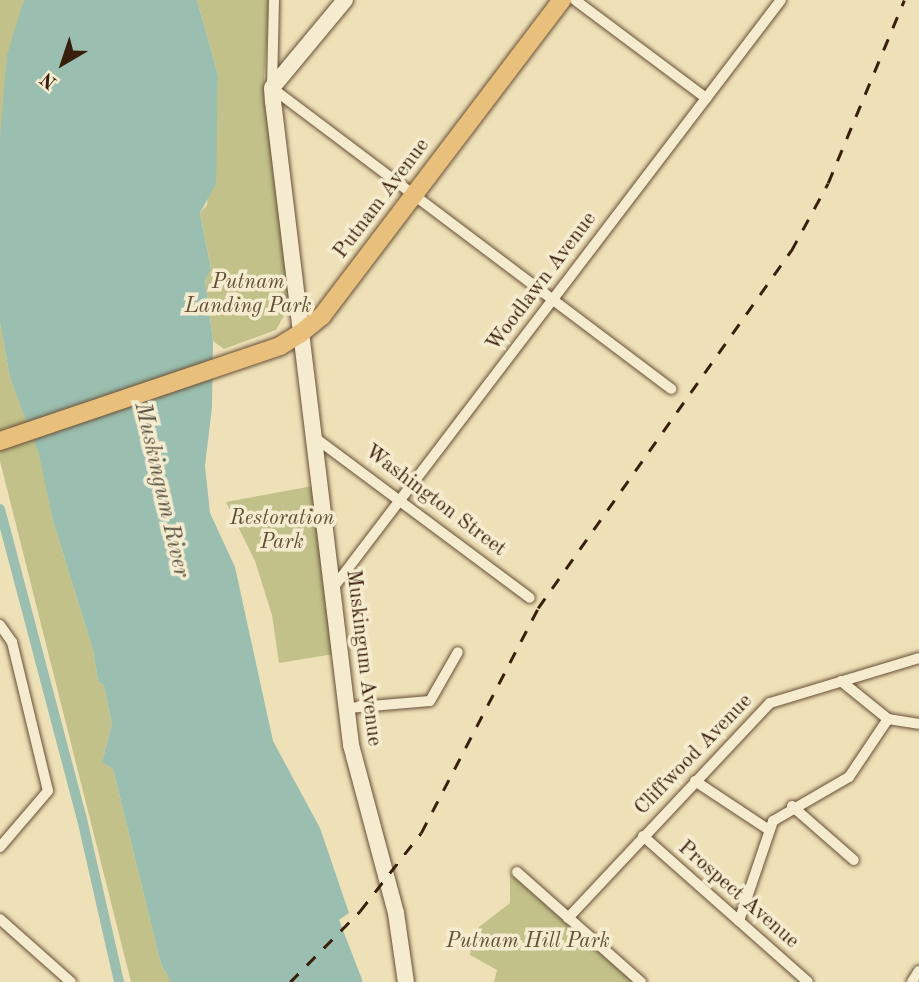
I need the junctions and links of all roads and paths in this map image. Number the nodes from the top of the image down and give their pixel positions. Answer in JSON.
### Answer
{"nodes":[{"id":1,"x":274,"y":0,"type":"edge"},
{"id":2,"x":345,"y":0,"type":"edge"},
{"id":3,"x":562,"y":0,"type":"edge"},
{"id":4,"x":575,"y":0,"type":"edge"},
{"id":5,"x":781,"y":0,"type":"edge"},
{"id":6,"x":272,"y":88,"type":"junction"},
{"id":7,"x":706,"y":98,"type":"junction"},
{"id":8,"x":415,"y":193,"type":"junction"},
{"id":9,"x":553,"y":298,"type":"junction"},
{"id":10,"x":301,"y":333,"type":"junction"},
{"id":11,"x":671,"y":389,"type":"dead end"},
{"id":12,"x":314,"y":437,"type":"junction"},
{"id":13,"x":0,"y":441,"type":"edge"},
{"id":14,"x":402,"y":500,"type":"junction"},
{"id":15,"x":333,"y":588,"type":"junction"},
{"id":16,"x":530,"y":598,"type":"dead end"},
{"id":17,"x":0,"y":625,"type":"edge"},
{"id":18,"x":458,"y":652,"type":"dead end"},
{"id":19,"x":919,"y":658,"type":"edge"},
{"id":20,"x":841,"y":681,"type":"junction"},
{"id":21,"x":348,"y":708,"type":"junction"},
{"id":22,"x":888,"y":719,"type":"junction"},
{"id":23,"x":919,"y":724,"type":"edge"},
{"id":24,"x":695,"y":781,"type":"junction"},
{"id":25,"x":792,"y":806,"type":"junction"},
{"id":26,"x":769,"y":830,"type":"junction"},
{"id":27,"x":643,"y":836,"type":"junction"},
{"id":28,"x":0,"y":847,"type":"edge"},
{"id":29,"x":855,"y":860,"type":"dead end"},
{"id":30,"x":517,"y":872,"type":"dead end"},
{"id":31,"x":568,"y":918,"type":"junction"},
{"id":32,"x":0,"y":919,"type":"edge"},
{"id":33,"x":739,"y":921,"type":"junction"},
{"id":34,"x":919,"y":971,"type":"edge"},
{"id":35,"x":71,"y":982,"type":"edge"},
{"id":36,"x":406,"y":982,"type":"edge"},
{"id":37,"x":641,"y":982,"type":"edge"},
{"id":38,"x":808,"y":982,"type":"edge"},
{"id":39,"x":912,"y":982,"type":"edge"}],
"edges":[{"from":1,"to":6,"type":"street","name":"Muskingum Avenue"},
{"from":2,"to":6,"type":"street"},
{"from":3,"to":8,"type":"main road","name":"Putnam Avenue"},
{"from":4,"to":7,"type":"street"},
{"from":5,"to":7,"type":"street","name":"Woodlawn Avenue"},
{"from":6,"to":8,"type":"street"},
{"from":6,"to":10,"type":"street","name":"Muskingum Avenue"},
{"from":7,"to":9,"type":"street","name":"Woodlawn Avenue"},
{"from":8,"to":9,"type":"street"},
{"from":8,"to":10,"type":"main road","name":"Putnam Avenue"},
{"from":9,"to":11,"type":"street"},
{"from":9,"to":14,"type":"street","name":"Woodlawn Avenue"},
{"from":10,"to":12,"type":"street","name":"Muskingum Avenue"},
{"from":10,"to":13,"type":"main road","name":"Putnam Avenue"},
{"from":12,"to":14,"type":"street","name":"Washington Street"},
{"from":12,"to":15,"type":"street","name":"Muskingum Avenue"},
{"from":14,"to":15,"type":"street","name":"Woodlawn Avenue"},
{"from":14,"to":16,"type":"street","name":"Washington Street"},
{"from":15,"to":21,"type":"street","name":"Muskingum Avenue"},
{"from":17,"to":28,"type":"street"},
{"from":18,"to":21,"type":"street"},
{"from":19,"to":20,"type":"street","name":"Cliffwood Avenue"},
{"from":20,"to":22,"type":"street"},
{"from":20,"to":24,"type":"street","name":"Cliffwood Avenue"},
{"from":21,"to":36,"type":"street","name":"Muskingum Avenue"},
{"from":22,"to":23,"type":"street"},
{"from":22,"to":25,"type":"street"},
{"from":24,"to":26,"type":"street"},
{"from":24,"to":27,"type":"street","name":"Cliffwood Avenue"},
{"from":25,"to":26,"type":"street"},
{"from":25,"to":29,"type":"street"},
{"from":26,"to":33,"type":"street"},
{"from":27,"to":31,"type":"street","name":"Cliffwood Avenue"},
{"from":27,"to":33,"type":"street","name":"Prospect Avenue"},
{"from":30,"to":31,"type":"street"},
{"from":31,"to":37,"type":"street"},
{"from":32,"to":35,"type":"street"},
{"from":33,"to":38,"type":"street","name":"Prospect Avenue"},
{"from":34,"to":39,"type":"street"}]}
